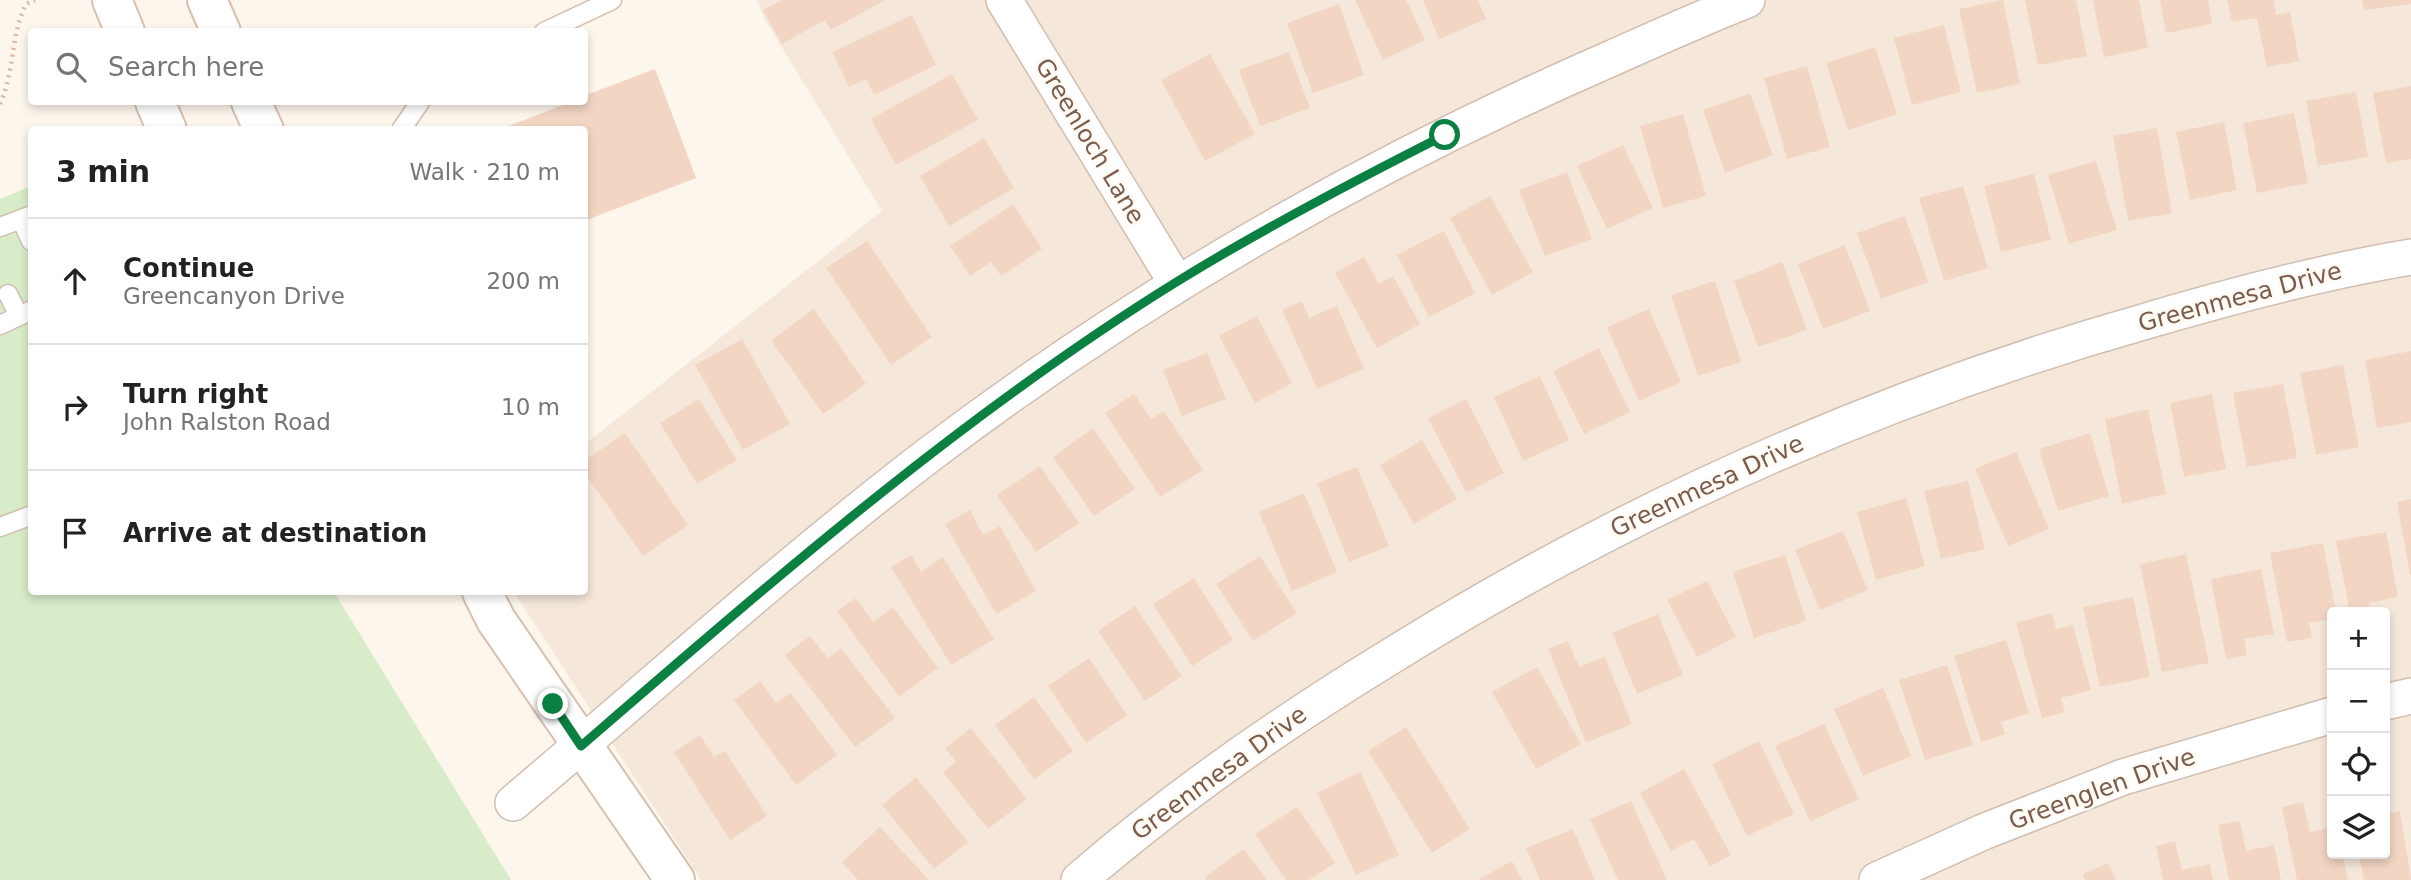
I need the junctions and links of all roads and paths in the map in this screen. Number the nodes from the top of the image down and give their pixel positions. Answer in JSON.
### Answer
{"nodes":[{"id":1,"x":35,"y":0,"type":"edge"},
{"id":2,"x":112,"y":0,"type":"edge"},
{"id":3,"x":207,"y":0,"type":"edge"},
{"id":4,"x":612,"y":0,"type":"edge"},
{"id":5,"x":1004,"y":0,"type":"edge"},
{"id":6,"x":1747,"y":0,"type":"edge"},
{"id":7,"x":123,"y":28,"type":"edge"},
{"id":8,"x":219,"y":28,"type":"edge"},
{"id":9,"x":552,"y":28,"type":"edge"},
{"id":10,"x":0,"y":104,"type":"edge"},
{"id":11,"x":156,"y":105,"type":"edge"},
{"id":12,"x":252,"y":105,"type":"edge"},
{"id":13,"x":418,"y":105,"type":"edge"},
{"id":14,"x":165,"y":126,"type":"edge"},
{"id":15,"x":262,"y":126,"type":"edge"},
{"id":16,"x":404,"y":126,"type":"edge"},
{"id":17,"x":26,"y":217,"type":"edge"},
{"id":18,"x":0,"y":228,"type":"edge"},
{"id":19,"x":2411,"y":257,"type":"edge"},
{"id":20,"x":1177,"y":282,"type":"junction"},
{"id":21,"x":8,"y":294,"type":"dead end"},
{"id":22,"x":25,"y":313,"type":"edge"},
{"id":23,"x":0,"y":325,"type":"edge"},
{"id":24,"x":28,"y":516,"type":"edge"},
{"id":25,"x":0,"y":527,"type":"edge"},
{"id":26,"x":472,"y":595,"type":"edge"},
{"id":27,"x":489,"y":606,"type":"edge"},
{"id":28,"x":2411,"y":696,"type":"edge"},
{"id":29,"x":2390,"y":701,"type":"edge"},
{"id":30,"x":2327,"y":717,"type":"edge"},
{"id":31,"x":581,"y":746,"type":"junction"},
{"id":32,"x":513,"y":803,"type":"dead end"},
{"id":33,"x":675,"y":880,"type":"edge"},
{"id":34,"x":1079,"y":880,"type":"edge"},
{"id":35,"x":1877,"y":880,"type":"edge"}],
"edges":[{"from":1,"to":10,"type":"path"},
{"from":2,"to":7,"type":"street"},
{"from":3,"to":8,"type":"street"},
{"from":4,"to":9,"type":"lane"},
{"from":5,"to":20,"type":"street","name":"Greenloch Lane"},
{"from":6,"to":20,"type":"street"},
{"from":11,"to":14,"type":"street"},
{"from":12,"to":15,"type":"street"},
{"from":13,"to":16,"type":"lane"},
{"from":17,"to":18,"type":"lane"},
{"from":19,"to":34,"type":"street","name":"Greenmesa Drive"},
{"from":20,"to":31,"type":"street"},
{"from":21,"to":22,"type":"lane"},
{"from":22,"to":23,"type":"lane"},
{"from":24,"to":25,"type":"lane"},
{"from":26,"to":27,"type":"street"},
{"from":27,"to":31,"type":"street"},
{"from":28,"to":29,"type":"street"},
{"from":30,"to":35,"type":"street","name":"Greenglen Drive"},
{"from":31,"to":32,"type":"street"},
{"from":31,"to":33,"type":"street"}]}
